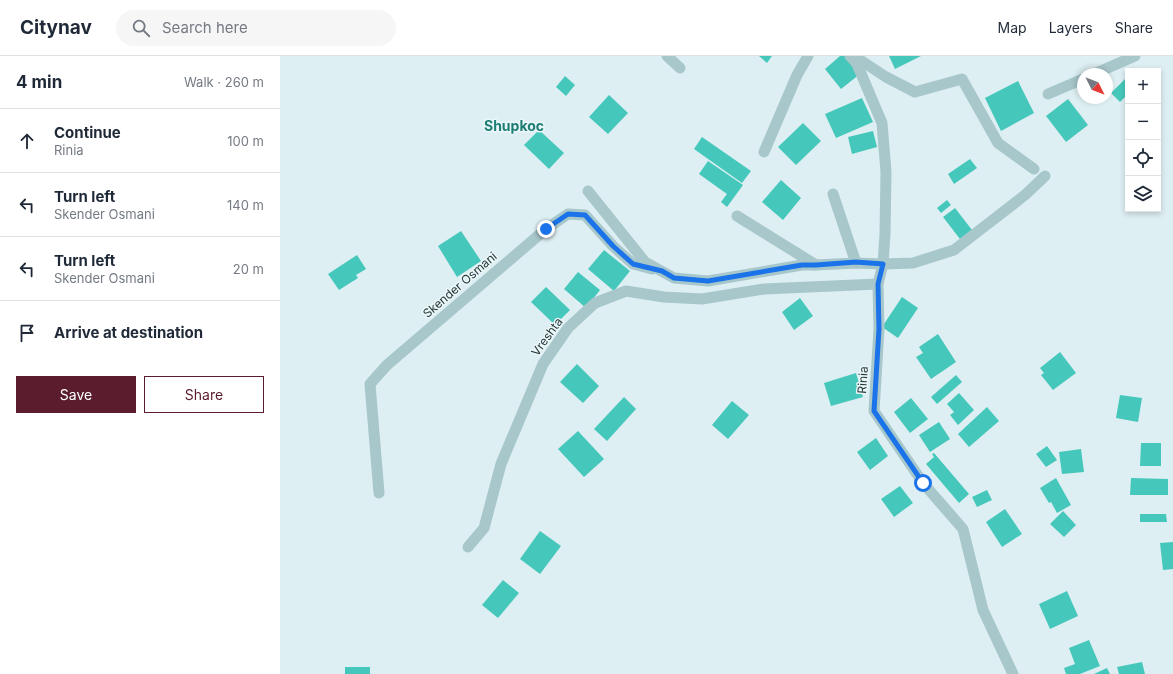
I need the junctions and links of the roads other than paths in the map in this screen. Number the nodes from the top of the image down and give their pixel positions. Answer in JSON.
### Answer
{"nodes":[{"id":1,"x":667,"y":56,"type":"edge"},
{"id":2,"x":808,"y":56,"type":"edge"},
{"id":3,"x":852,"y":56,"type":"edge"},
{"id":4,"x":1135,"y":56,"type":"edge"},
{"id":5,"x":680,"y":68,"type":"dead end"},
{"id":6,"x":1108,"y":68,"type":"edge"},
{"id":7,"x":1077,"y":82,"type":"edge"},
{"id":8,"x":1048,"y":94,"type":"dead end"},
{"id":9,"x":764,"y":152,"type":"dead end"},
{"id":10,"x":1034,"y":169,"type":"dead end"},
{"id":11,"x":1045,"y":176,"type":"dead end"},
{"id":12,"x":588,"y":191,"type":"dead end"},
{"id":13,"x":833,"y":194,"type":"dead end"},
{"id":14,"x":737,"y":216,"type":"dead end"},
{"id":15,"x":856,"y":262,"type":"junction"},
{"id":16,"x":883,"y":264,"type":"junction"},
{"id":17,"x":816,"y":265,"type":"junction"},
{"id":18,"x":662,"y":271,"type":"junction"},
{"id":19,"x":878,"y":284,"type":"junction"},
{"id":20,"x":379,"y":493,"type":"dead end"},
{"id":21,"x":468,"y":547,"type":"dead end"},
{"id":22,"x":1013,"y":674,"type":"edge"}],
"edges":[{"from":1,"to":5,"type":"street"},
{"from":2,"to":9,"type":"street"},
{"from":3,"to":10,"type":"street","name":"Rinia"},
{"from":3,"to":16,"type":"street","name":"Rinia"},
{"from":4,"to":6,"type":"street"},
{"from":7,"to":8,"type":"street"},
{"from":11,"to":16,"type":"street","name":"Skender Osmani"},
{"from":12,"to":18,"type":"street","name":"Skender Osmani"},
{"from":13,"to":15,"type":"street"},
{"from":14,"to":17,"type":"street"},
{"from":15,"to":16,"type":"street","name":"Skender Osmani"},
{"from":15,"to":17,"type":"street","name":"Skender Osmani"},
{"from":16,"to":19,"type":"street","name":"Rinia"},
{"from":17,"to":18,"type":"street","name":"Skender Osmani"},
{"from":18,"to":20,"type":"street","name":"Skender Osmani"},
{"from":19,"to":21,"type":"street","name":"Vreshta"},
{"from":19,"to":22,"type":"street","name":"Rinia"}]}
